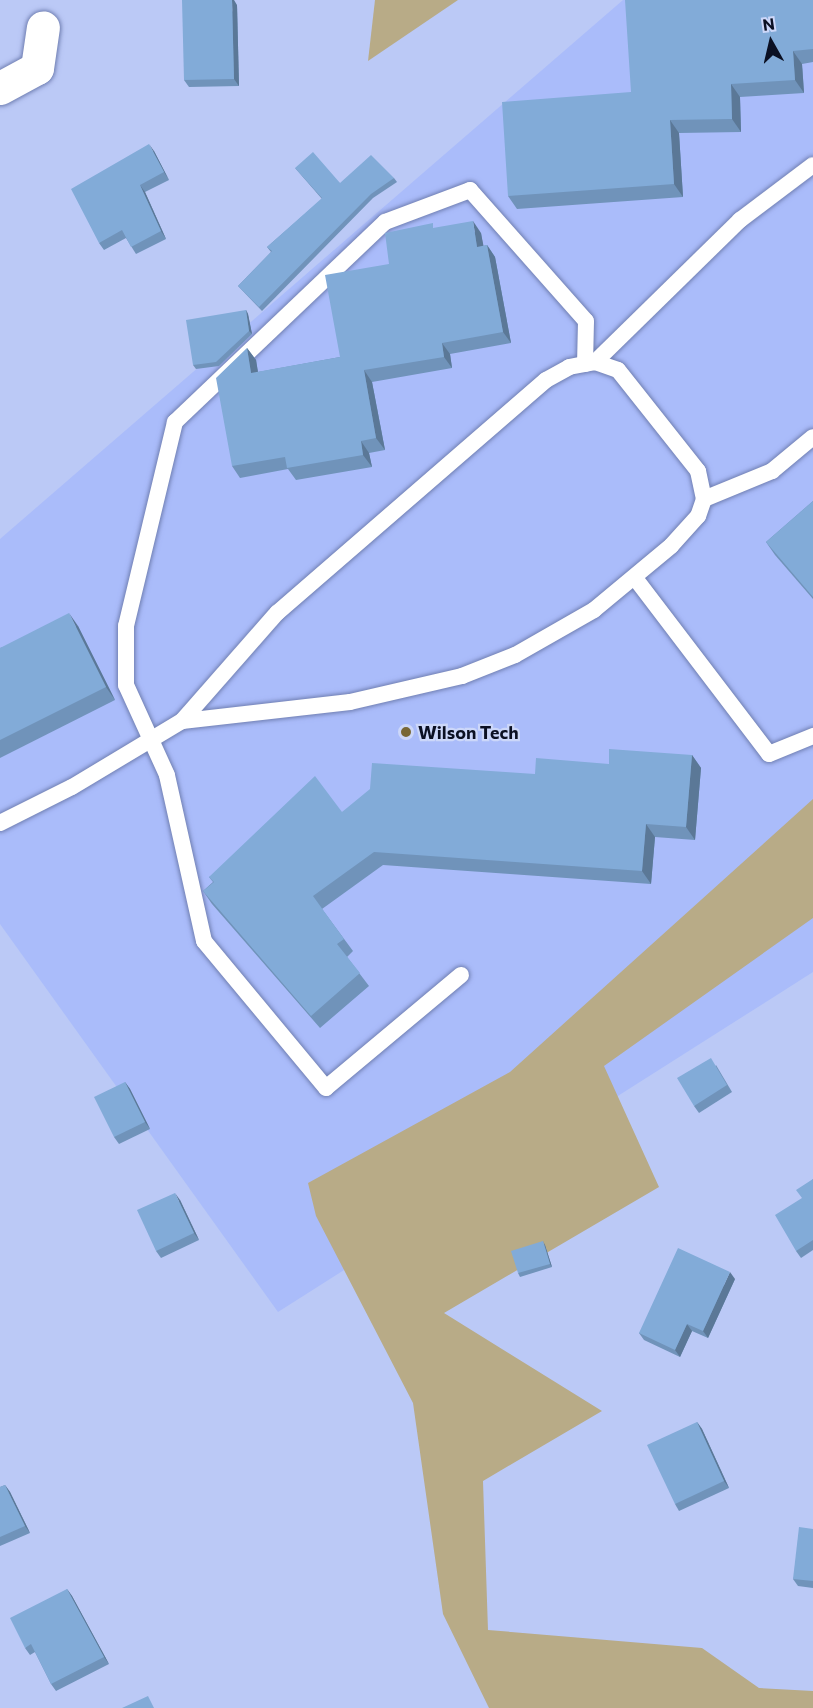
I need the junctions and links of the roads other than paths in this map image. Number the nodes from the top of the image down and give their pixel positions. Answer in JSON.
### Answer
{"nodes":[{"id":1,"x":43,"y":27,"type":"dead end"},
{"id":2,"x":0,"y":88,"type":"edge"},
{"id":3,"x":813,"y":165,"type":"edge"},
{"id":4,"x":590,"y":363,"type":"junction"},
{"id":5,"x":813,"y":437,"type":"edge"},
{"id":6,"x":704,"y":499,"type":"junction"},
{"id":7,"x":635,"y":578,"type":"junction"},
{"id":8,"x":182,"y":722,"type":"junction"},
{"id":9,"x":813,"y":736,"type":"edge"},
{"id":10,"x":149,"y":741,"type":"junction"},
{"id":11,"x":0,"y":823,"type":"edge"},
{"id":12,"x":460,"y":975,"type":"dead end"}],
"edges":[{"from":1,"to":2,"type":"street"},
{"from":3,"to":4,"type":"lane"},
{"from":4,"to":6,"type":"lane"},
{"from":4,"to":8,"type":"lane"},
{"from":4,"to":10,"type":"lane"},
{"from":5,"to":6,"type":"lane"},
{"from":6,"to":7,"type":"lane"},
{"from":7,"to":8,"type":"lane"},
{"from":7,"to":9,"type":"lane"},
{"from":8,"to":10,"type":"lane"},
{"from":10,"to":11,"type":"lane"},
{"from":10,"to":12,"type":"lane"}]}
